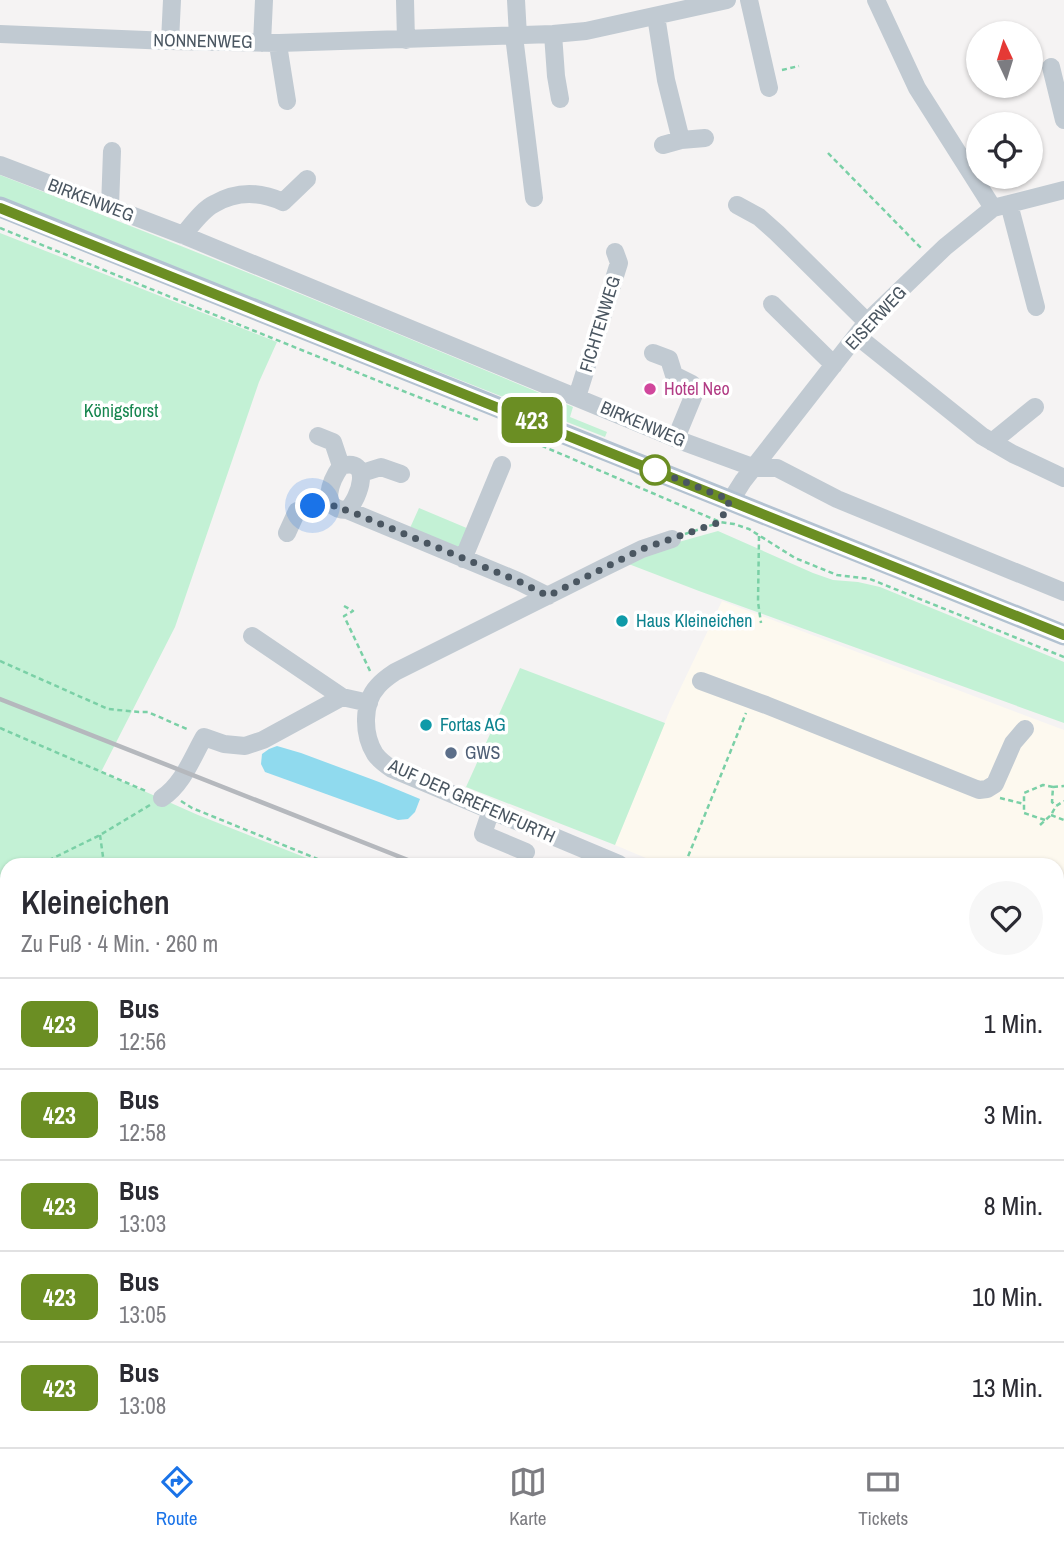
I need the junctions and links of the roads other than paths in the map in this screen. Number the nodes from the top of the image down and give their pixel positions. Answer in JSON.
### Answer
{"nodes":[{"id":1,"x":172,"y":0,"type":"edge"},
{"id":2,"x":264,"y":0,"type":"edge"},
{"id":3,"x":405,"y":0,"type":"edge"},
{"id":4,"x":516,"y":0,"type":"edge"},
{"id":5,"x":727,"y":0,"type":"edge"},
{"id":6,"x":749,"y":0,"type":"edge"},
{"id":7,"x":876,"y":0,"type":"edge"},
{"id":8,"x":689,"y":4,"type":"edge"},
{"id":9,"x":651,"y":11,"type":"edge"},
{"id":10,"x":0,"y":34,"type":"edge"},
{"id":11,"x":553,"y":34,"type":"junction"},
{"id":12,"x":516,"y":36,"type":"junction"},
{"id":13,"x":406,"y":40,"type":"junction"},
{"id":14,"x":170,"y":41,"type":"junction"},
{"id":15,"x":271,"y":43,"type":"junction"},
{"id":16,"x":1051,"y":66,"type":"dead end"},
{"id":17,"x":769,"y":88,"type":"dead end"},
{"id":18,"x":560,"y":99,"type":"dead end"},
{"id":19,"x":287,"y":101,"type":"dead end"},
{"id":20,"x":1064,"y":120,"type":"edge"},
{"id":21,"x":705,"y":138,"type":"dead end"},
{"id":22,"x":681,"y":140,"type":"junction"},
{"id":23,"x":663,"y":145,"type":"dead end"},
{"id":24,"x":112,"y":151,"type":"dead end"},
{"id":25,"x":0,"y":165,"type":"edge"},
{"id":26,"x":307,"y":179,"type":"dead end"},
{"id":27,"x":1064,"y":190,"type":"edge"},
{"id":28,"x":534,"y":198,"type":"dead end"},
{"id":29,"x":737,"y":205,"type":"dead end"},
{"id":30,"x":1001,"y":206,"type":"junction"},
{"id":31,"x":0,"y":207,"type":"edge"},
{"id":32,"x":110,"y":207,"type":"junction"},
{"id":33,"x":183,"y":235,"type":"junction"},
{"id":34,"x":615,"y":252,"type":"dead end"},
{"id":35,"x":772,"y":304,"type":"dead end"},
{"id":36,"x":1035,"y":307,"type":"dead end"},
{"id":37,"x":862,"y":329,"type":"junction"},
{"id":38,"x":653,"y":353,"type":"dead end"},
{"id":39,"x":834,"y":365,"type":"junction"},
{"id":40,"x":577,"y":397,"type":"junction"},
{"id":41,"x":1035,"y":407,"type":"dead end"},
{"id":42,"x":318,"y":436,"type":"dead end"},
{"id":43,"x":676,"y":438,"type":"junction"},
{"id":44,"x":992,"y":442,"type":"junction"},
{"id":45,"x":502,"y":465,"type":"dead end"},
{"id":46,"x":341,"y":466,"type":"junction"},
{"id":47,"x":755,"y":468,"type":"junction"},
{"id":48,"x":362,"y":474,"type":"junction"},
{"id":49,"x":401,"y":474,"type":"dead end"},
{"id":50,"x":1064,"y":478,"type":"edge"},
{"id":51,"x":330,"y":500,"type":"junction"},
{"id":52,"x":730,"y":500,"type":"junction"},
{"id":53,"x":347,"y":510,"type":"junction"},
{"id":54,"x":287,"y":533,"type":"dead end"},
{"id":55,"x":672,"y":538,"type":"road end"},
{"id":56,"x":463,"y":559,"type":"junction"},
{"id":57,"x":1064,"y":592,"type":"edge"},
{"id":58,"x":548,"y":596,"type":"junction"},
{"id":59,"x":1064,"y":635,"type":"edge"},
{"id":60,"x":252,"y":636,"type":"dead end"},
{"id":61,"x":701,"y":681,"type":"dead end"},
{"id":62,"x":342,"y":698,"type":"junction"},
{"id":63,"x":369,"y":703,"type":"junction"},
{"id":64,"x":1025,"y":729,"type":"dead end"},
{"id":65,"x":166,"y":796,"type":"road end"},
{"id":66,"x":491,"y":810,"type":"junction"},
{"id":67,"x":526,"y":852,"type":"dead end"},
{"id":68,"x":605,"y":858,"type":"edge"}],
"edges":[{"from":1,"to":14,"type":"street"},
{"from":2,"to":15,"type":"street"},
{"from":3,"to":13,"type":"street"},
{"from":4,"to":12,"type":"street"},
{"from":5,"to":8,"type":"street","name":"NONNENWEG"},
{"from":6,"to":17,"type":"street"},
{"from":7,"to":30,"type":"street"},
{"from":8,"to":9,"type":"street","name":"NONNENWEG"},
{"from":9,"to":11,"type":"street","name":"NONNENWEG"},
{"from":9,"to":22,"type":"street"},
{"from":10,"to":14,"type":"street","name":"NONNENWEG"},
{"from":11,"to":12,"type":"street","name":"NONNENWEG"},
{"from":11,"to":18,"type":"street"},
{"from":12,"to":13,"type":"street","name":"NONNENWEG"},
{"from":12,"to":28,"type":"street"},
{"from":13,"to":15,"type":"street","name":"NONNENWEG"},
{"from":14,"to":15,"type":"street","name":"NONNENWEG"},
{"from":15,"to":19,"type":"street"},
{"from":16,"to":20,"type":"street"},
{"from":21,"to":22,"type":"street"},
{"from":22,"to":23,"type":"street"},
{"from":24,"to":32,"type":"street"},
{"from":25,"to":32,"type":"street","name":"BIRKENWEG"},
{"from":26,"to":33,"type":"street"},
{"from":27,"to":30,"type":"street","name":"EISERWEG"},
{"from":29,"to":37,"type":"street"},
{"from":30,"to":36,"type":"street"},
{"from":30,"to":37,"type":"street","name":"EISERWEG"},
{"from":31,"to":52,"type":"main road"},
{"from":32,"to":33,"type":"street","name":"BIRKENWEG"},
{"from":33,"to":40,"type":"street","name":"BIRKENWEG"},
{"from":34,"to":40,"type":"street","name":"FICHTENWEG"},
{"from":35,"to":39,"type":"street"},
{"from":37,"to":39,"type":"street","name":"EISERWEG"},
{"from":37,"to":44,"type":"street"},
{"from":38,"to":43,"type":"street"},
{"from":39,"to":47,"type":"street","name":"EISERWEG"},
{"from":40,"to":43,"type":"street","name":"BIRKENWEG"},
{"from":41,"to":44,"type":"street"},
{"from":42,"to":46,"type":"street"},
{"from":43,"to":47,"type":"street","name":"BIRKENWEG"},
{"from":44,"to":50,"type":"street"},
{"from":45,"to":56,"type":"street"},
{"from":46,"to":48,"type":"street"},
{"from":46,"to":51,"type":"street"},
{"from":47,"to":52,"type":"street","name":"EISERWEG"},
{"from":47,"to":57,"type":"street","name":"BIRKENWEG"},
{"from":48,"to":49,"type":"street"},
{"from":48,"to":53,"type":"street"},
{"from":51,"to":53,"type":"street"},
{"from":51,"to":54,"type":"street"},
{"from":52,"to":59,"type":"main road"},
{"from":53,"to":56,"type":"street"},
{"from":55,"to":58,"type":"street"},
{"from":56,"to":58,"type":"street"},
{"from":58,"to":63,"type":"street"},
{"from":60,"to":62,"type":"street"},
{"from":61,"to":64,"type":"street"},
{"from":62,"to":63,"type":"street"},
{"from":62,"to":65,"type":"street"},
{"from":63,"to":66,"type":"street","name":"AUF DER GREFENFURTH"},
{"from":66,"to":67,"type":"street"},
{"from":66,"to":68,"type":"street","name":"AUF DER GREFENFURTH"}]}
